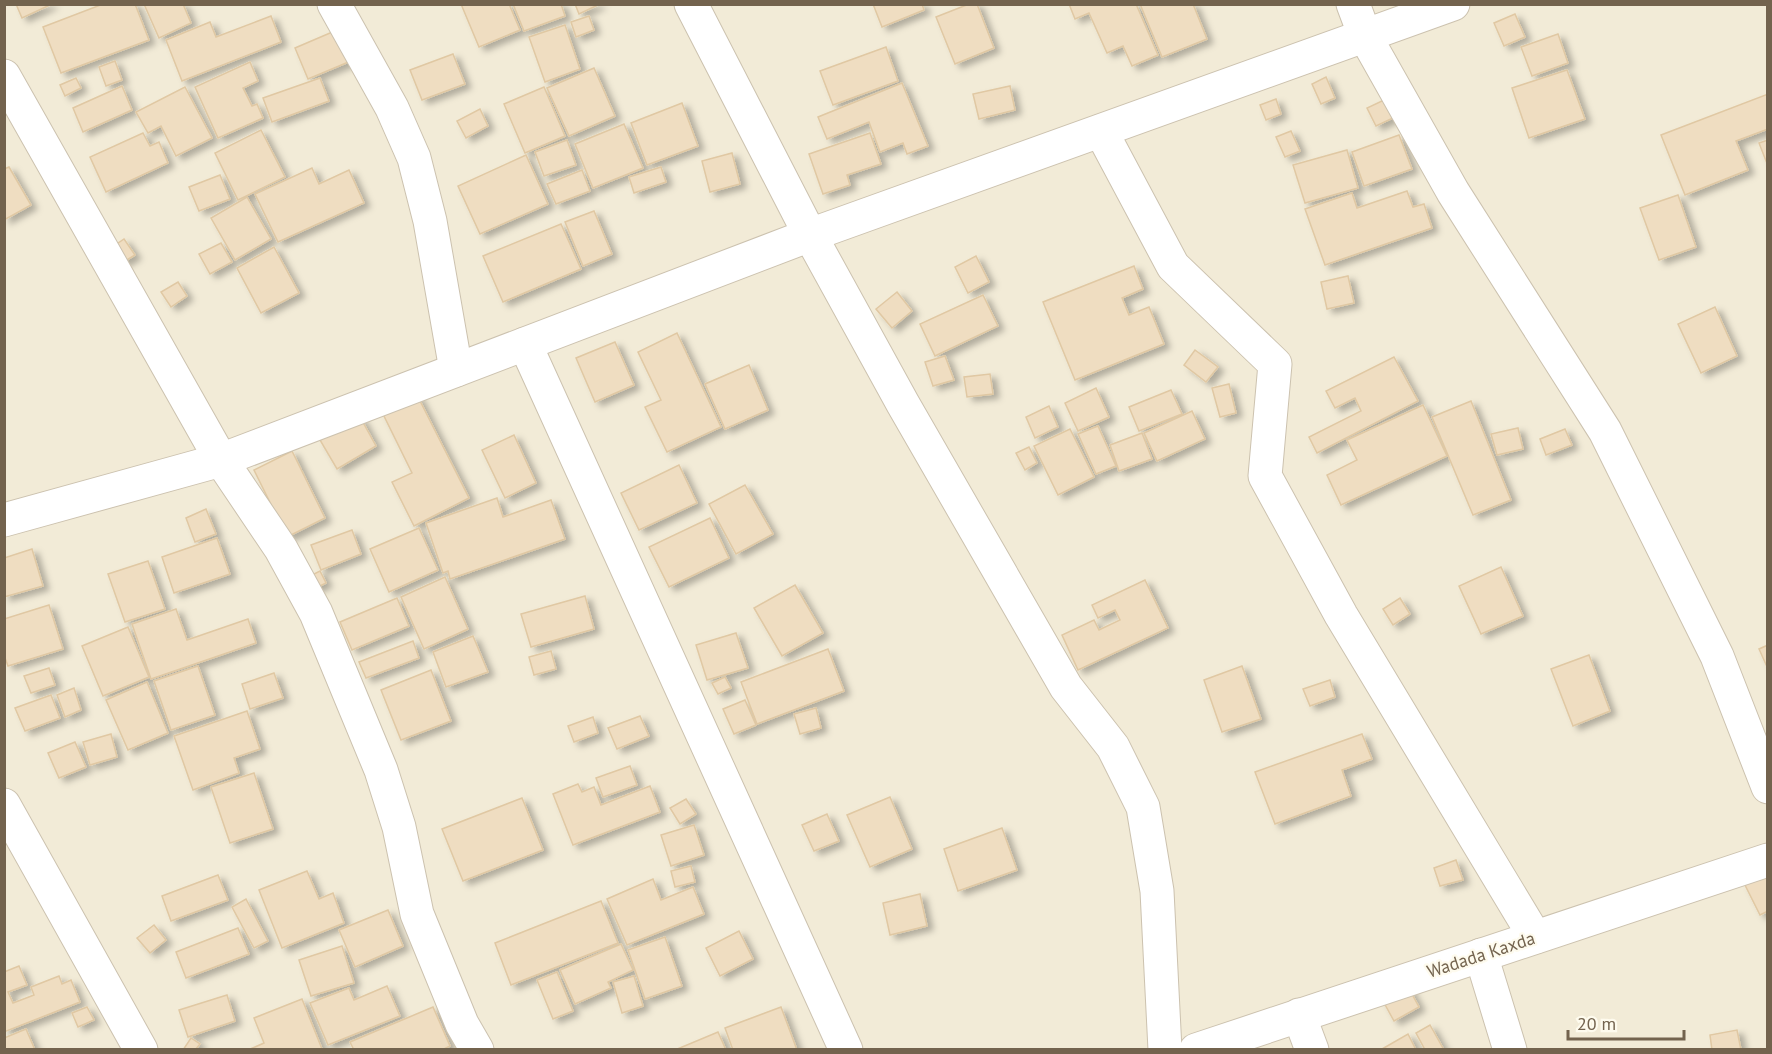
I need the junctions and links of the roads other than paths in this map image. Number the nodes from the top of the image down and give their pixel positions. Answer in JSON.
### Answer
{"nodes":[{"id":1,"x":334,"y":4,"type":"edge"},
{"id":2,"x":691,"y":4,"type":"edge"},
{"id":3,"x":1353,"y":4,"type":"edge"},
{"id":4,"x":1453,"y":4,"type":"edge"},
{"id":5,"x":1365,"y":36,"type":"junction"},
{"id":6,"x":4,"y":76,"type":"edge"},
{"id":7,"x":1101,"y":131,"type":"junction"},
{"id":8,"x":810,"y":235,"type":"junction"},
{"id":9,"x":525,"y":344,"type":"junction"},
{"id":10,"x":456,"y":370,"type":"junction"},
{"id":11,"x":221,"y":460,"type":"junction"},
{"id":12,"x":4,"y":520,"type":"edge"},
{"id":13,"x":1767,"y":787,"type":"edge"},
{"id":14,"x":4,"y":805,"type":"edge"},
{"id":15,"x":1767,"y":860,"type":"edge"},
{"id":16,"x":1535,"y":937,"type":"junction"},
{"id":17,"x":1481,"y":955,"type":"junction"},
{"id":18,"x":1299,"y":1015,"type":"junction"},
{"id":19,"x":141,"y":1050,"type":"edge"},
{"id":20,"x":477,"y":1050,"type":"edge"},
{"id":21,"x":846,"y":1050,"type":"edge"},
{"id":22,"x":1165,"y":1050,"type":"edge"},
{"id":23,"x":1196,"y":1050,"type":"edge"},
{"id":24,"x":1312,"y":1050,"type":"edge"},
{"id":25,"x":1510,"y":1050,"type":"edge"}],
"edges":[{"from":1,"to":10,"type":"street"},
{"from":2,"to":8,"type":"street"},
{"from":3,"to":5,"type":"street"},
{"from":4,"to":5,"type":"street"},
{"from":5,"to":7,"type":"street"},
{"from":5,"to":13,"type":"street"},
{"from":6,"to":11,"type":"street"},
{"from":7,"to":8,"type":"street"},
{"from":7,"to":16,"type":"street"},
{"from":8,"to":9,"type":"street"},
{"from":8,"to":22,"type":"street"},
{"from":9,"to":10,"type":"street"},
{"from":9,"to":21,"type":"street"},
{"from":10,"to":11,"type":"street"},
{"from":11,"to":12,"type":"street"},
{"from":11,"to":20,"type":"street"},
{"from":14,"to":19,"type":"street"},
{"from":15,"to":16,"type":"street","name":"Wadada Kaxda"},
{"from":16,"to":17,"type":"street","name":"Wadada Kaxda"},
{"from":17,"to":18,"type":"street","name":"Wadada Kaxda"},
{"from":17,"to":25,"type":"street"},
{"from":18,"to":23,"type":"street","name":"Wadada Kaxda"},
{"from":18,"to":24,"type":"street"}]}
